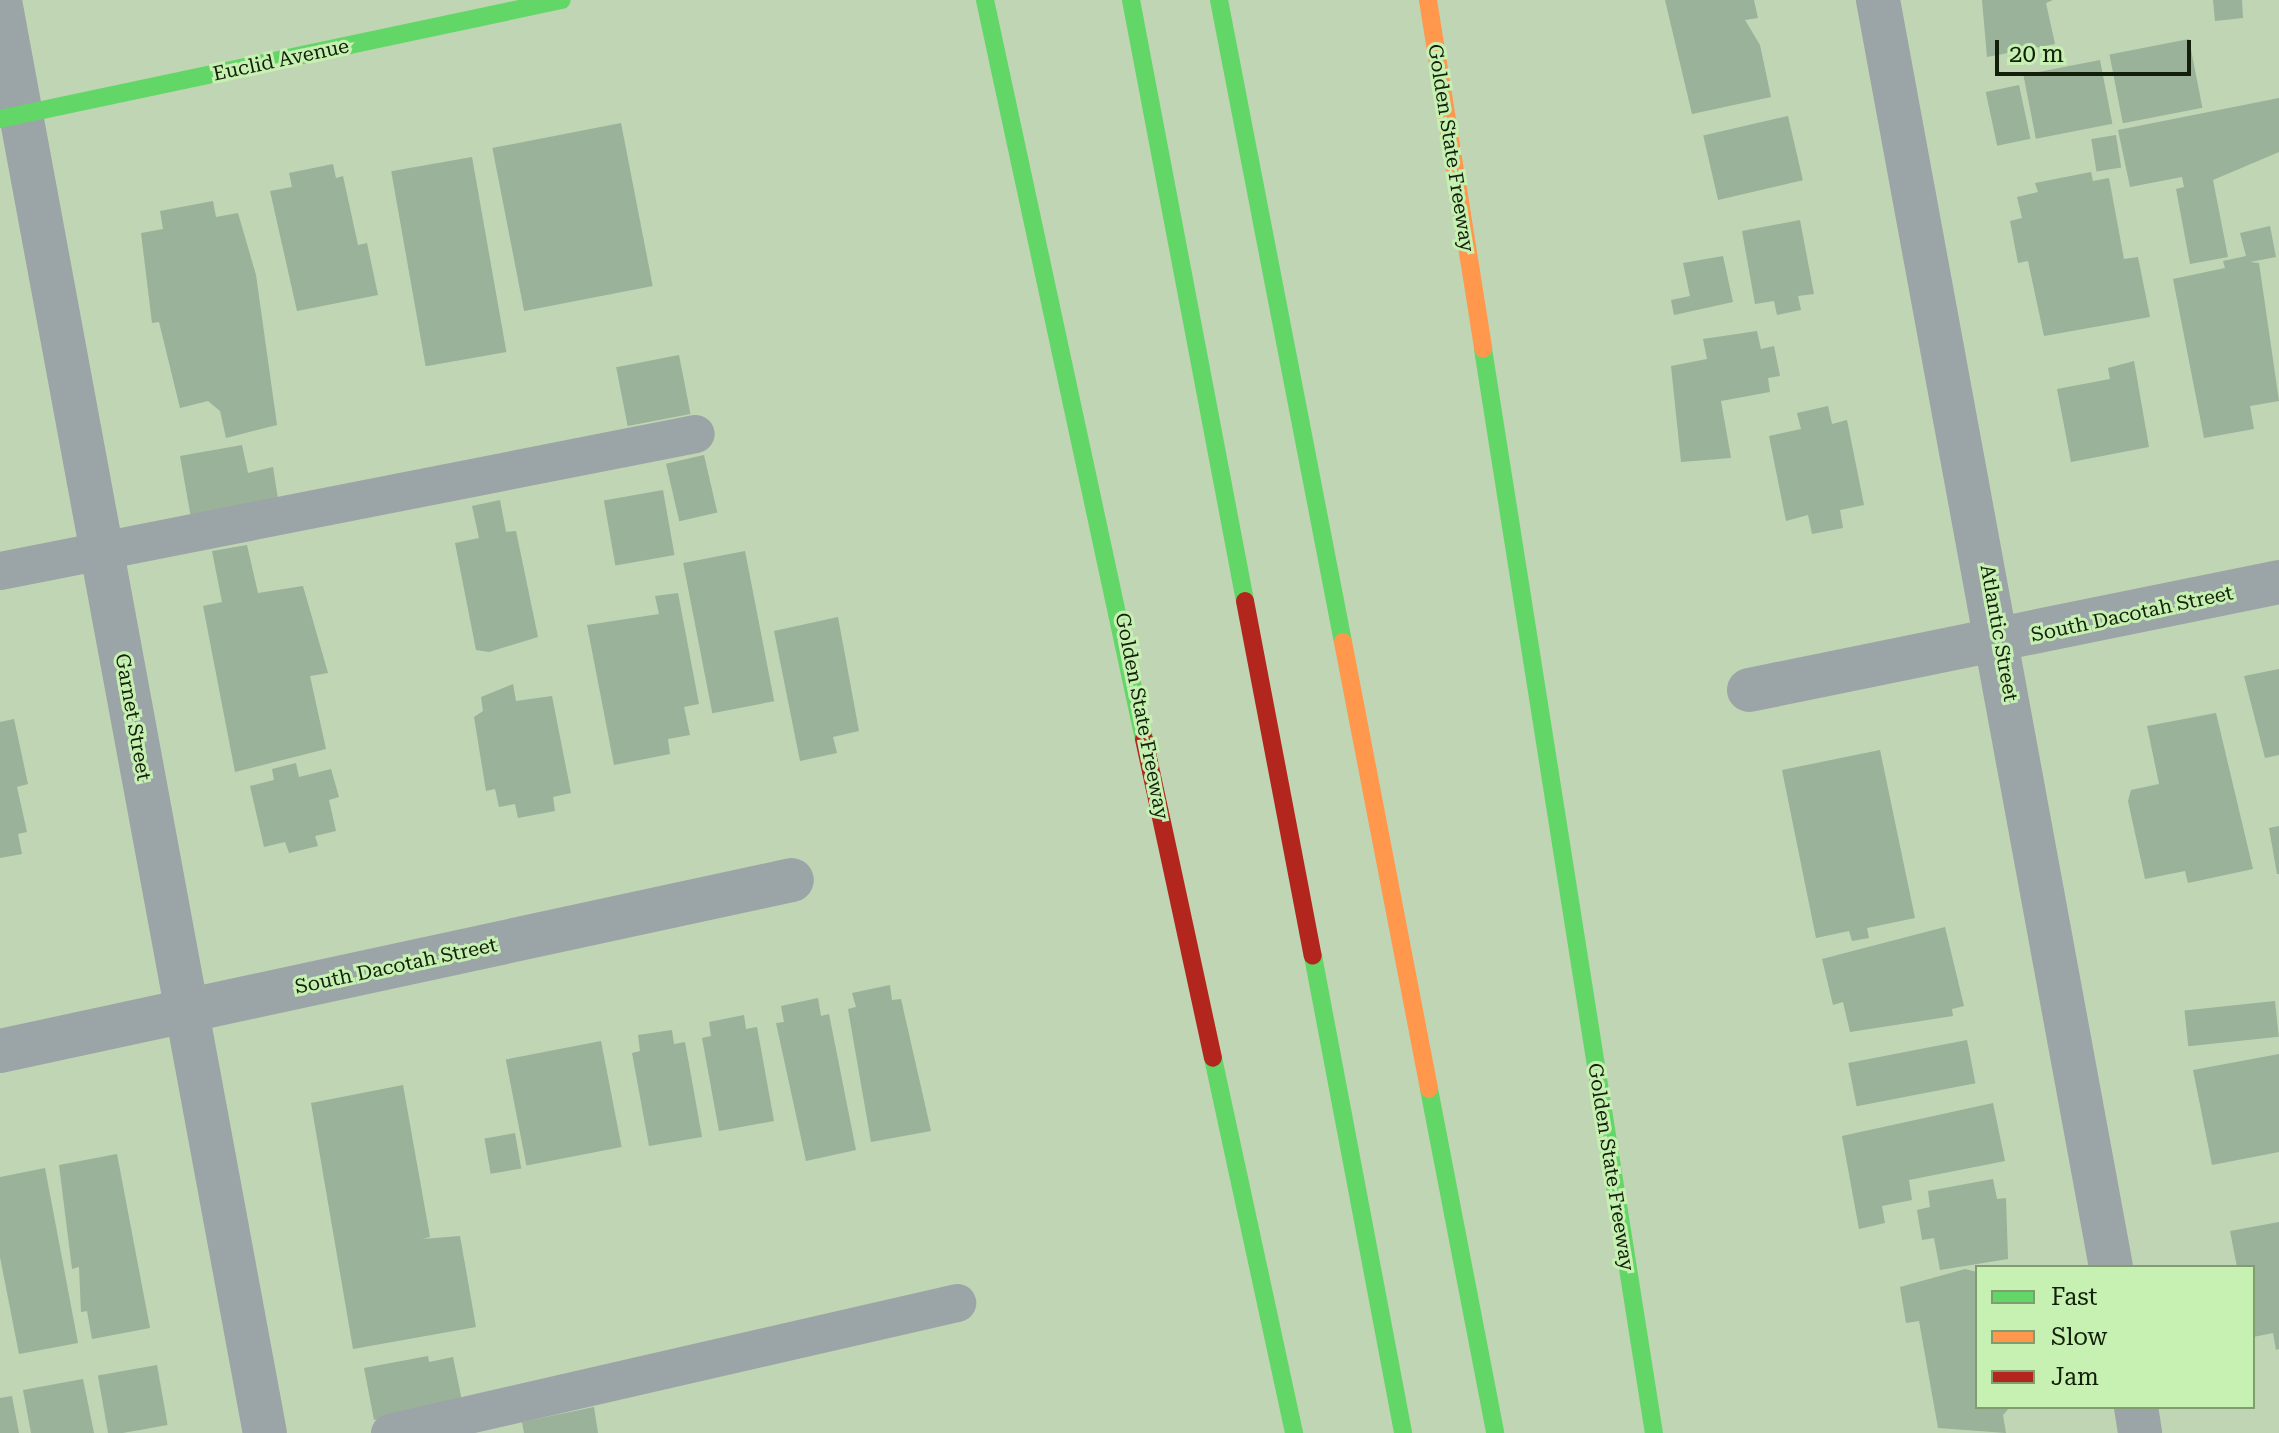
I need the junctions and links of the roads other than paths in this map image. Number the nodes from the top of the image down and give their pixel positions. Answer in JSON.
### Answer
{"nodes":[{"id":1,"x":562,"y":0,"type":"edge"},
{"id":2,"x":985,"y":0,"type":"edge"},
{"id":3,"x":1131,"y":0,"type":"edge"},
{"id":4,"x":1219,"y":0,"type":"edge"},
{"id":5,"x":1878,"y":0,"type":"edge"},
{"id":6,"x":0,"y":1,"type":"edge"},
{"id":7,"x":1429,"y":4,"type":"edge"},
{"id":8,"x":12,"y":117,"type":"edge"},
{"id":9,"x":696,"y":434,"type":"dead end"},
{"id":10,"x":102,"y":550,"type":"junction"},
{"id":11,"x":0,"y":571,"type":"edge"},
{"id":12,"x":2279,"y":582,"type":"edge"},
{"id":13,"x":2002,"y":643,"type":"junction"},
{"id":14,"x":1749,"y":690,"type":"dead end"},
{"id":15,"x":792,"y":880,"type":"dead end"},
{"id":16,"x":186,"y":1012,"type":"junction"},
{"id":17,"x":0,"y":1051,"type":"edge"},
{"id":18,"x":2111,"y":1265,"type":"edge"},
{"id":19,"x":957,"y":1303,"type":"dead end"},
{"id":20,"x":2136,"y":1409,"type":"edge"},
{"id":21,"x":265,"y":1433,"type":"edge"},
{"id":22,"x":390,"y":1433,"type":"edge"},
{"id":23,"x":1294,"y":1433,"type":"edge"},
{"id":24,"x":1403,"y":1433,"type":"edge"},
{"id":25,"x":1495,"y":1433,"type":"edge"},
{"id":26,"x":1654,"y":1433,"type":"edge"},
{"id":27,"x":2140,"y":1433,"type":"edge"}],
"edges":[{"from":1,"to":8,"type":"main road","name":"Euclid Avenue"},
{"from":2,"to":23,"type":"main road","name":"Golden State Freeway"},
{"from":3,"to":24,"type":"main road"},
{"from":4,"to":25,"type":"main road"},
{"from":5,"to":13,"type":"street","name":"Atlantic Street"},
{"from":6,"to":8,"type":"street","name":"Garnet Street"},
{"from":7,"to":26,"type":"main road","name":"Golden State Freeway"},
{"from":8,"to":10,"type":"street","name":"Garnet Street"},
{"from":9,"to":10,"type":"lane"},
{"from":10,"to":11,"type":"lane"},
{"from":10,"to":16,"type":"street","name":"Garnet Street"},
{"from":12,"to":13,"type":"street","name":"South Dacotah Street"},
{"from":13,"to":14,"type":"street","name":"South Dacotah Street"},
{"from":13,"to":18,"type":"street","name":"Atlantic Street"},
{"from":15,"to":16,"type":"street","name":"South Dacotah Street"},
{"from":16,"to":17,"type":"street","name":"South Dacotah Street"},
{"from":16,"to":21,"type":"street","name":"Garnet Street"},
{"from":19,"to":22,"type":"lane"},
{"from":20,"to":27,"type":"street"}]}
